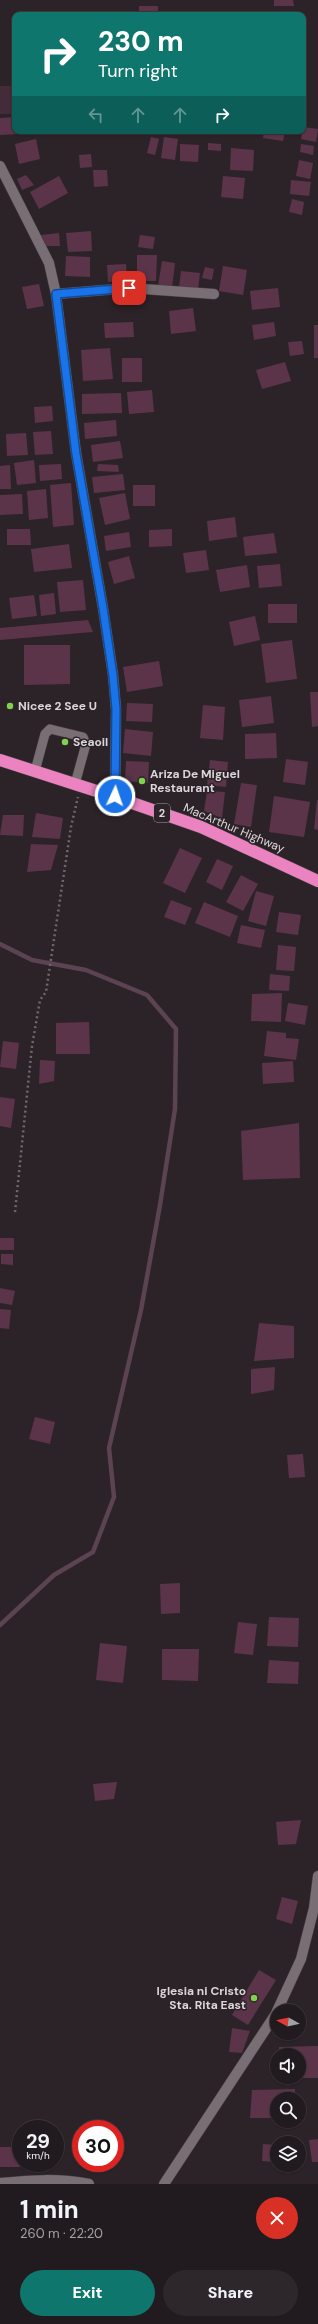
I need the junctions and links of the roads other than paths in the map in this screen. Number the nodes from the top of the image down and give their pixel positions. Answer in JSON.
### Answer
{"nodes":[{"id":1,"x":0,"y":166,"type":"edge"},
{"id":2,"x":56,"y":294,"type":"junction"},
{"id":3,"x":214,"y":294,"type":"dead end"},
{"id":4,"x":0,"y":760,"type":"edge"},
{"id":5,"x":35,"y":771,"type":"junction"},
{"id":6,"x":78,"y":785,"type":"junction"},
{"id":7,"x":115,"y":796,"type":"junction"},
{"id":8,"x":318,"y":881,"type":"edge"},
{"id":9,"x":318,"y":1876,"type":"edge"},
{"id":10,"x":281,"y":2004,"type":"edge"},
{"id":11,"x":270,"y":2023,"type":"edge"},
{"id":12,"x":0,"y":2183,"type":"edge"},
{"id":13,"x":89,"y":2184,"type":"edge"},
{"id":14,"x":164,"y":2184,"type":"edge"}],
"edges":[{"from":1,"to":2,"type":"street"},
{"from":2,"to":3,"type":"street"},
{"from":2,"to":7,"type":"street"},
{"from":4,"to":5,"type":"highway","name":"MacArthur Highway","number":"2"},
{"from":5,"to":6,"type":"highway","name":"MacArthur Highway","number":"2"},
{"from":5,"to":6,"type":"lane"},
{"from":6,"to":7,"type":"highway","name":"MacArthur Highway","number":"2"},
{"from":7,"to":8,"type":"highway","name":"MacArthur Highway","number":"2"},
{"from":9,"to":10,"type":"street"},
{"from":11,"to":14,"type":"street"},
{"from":12,"to":13,"type":"street"}]}
